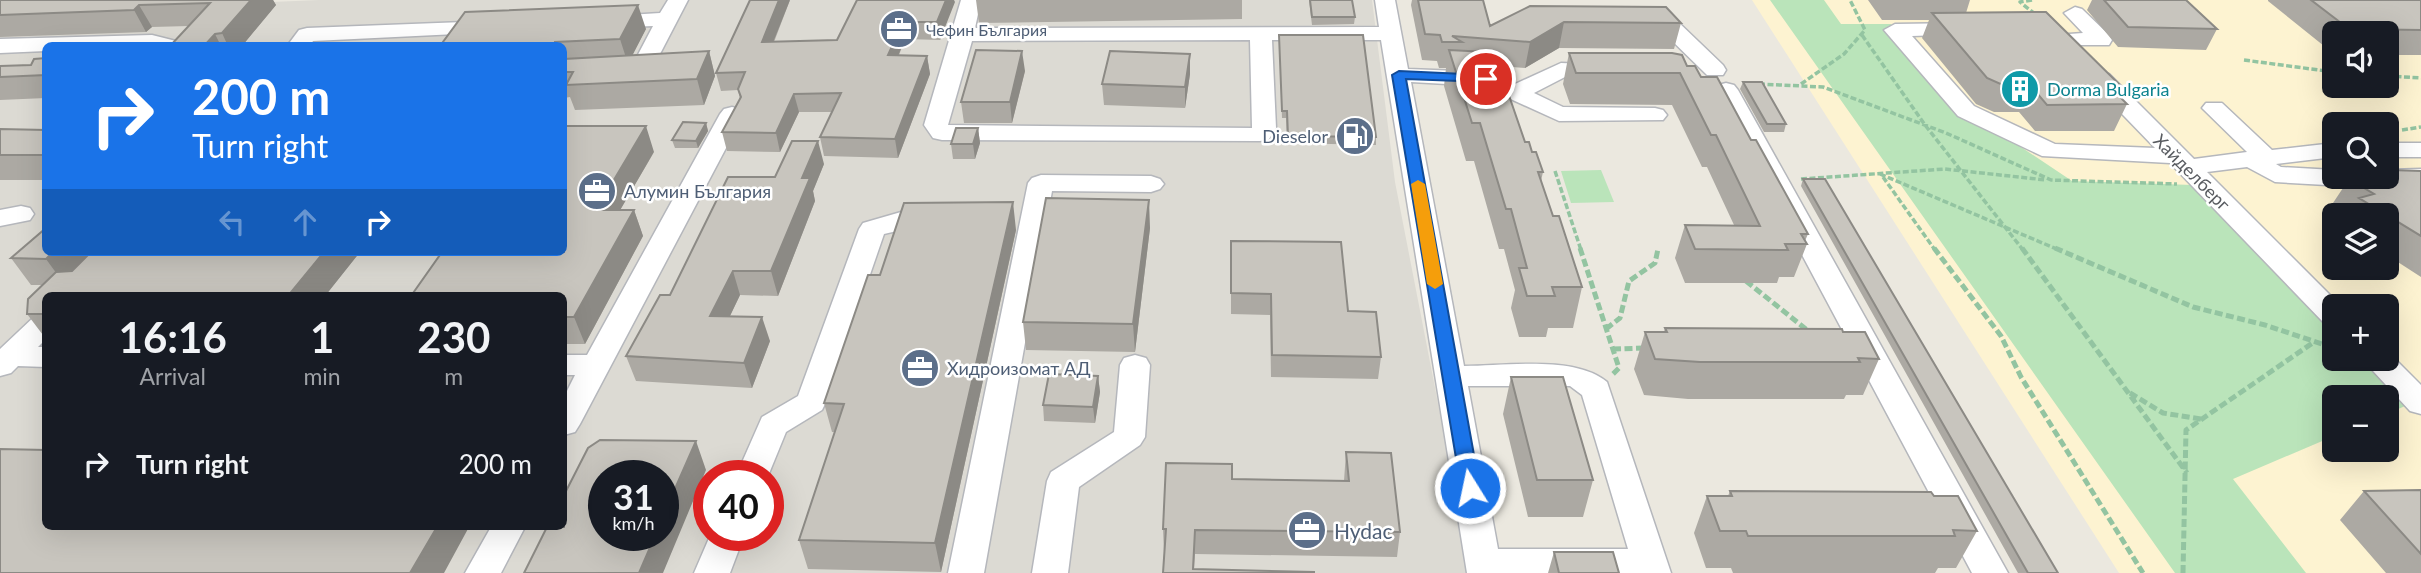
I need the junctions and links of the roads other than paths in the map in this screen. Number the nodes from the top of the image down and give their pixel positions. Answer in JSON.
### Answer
{"nodes":[{"id":1,"x":971,"y":0,"type":"edge"},
{"id":2,"x":1385,"y":0,"type":"edge"},
{"id":3,"x":672,"y":10,"type":"edge"},
{"id":4,"x":2075,"y":13,"type":"dead end"},
{"id":5,"x":584,"y":23,"type":"edge"},
{"id":6,"x":1627,"y":24,"type":"edge"},
{"id":7,"x":514,"y":26,"type":"edge"},
{"id":8,"x":1986,"y":28,"type":"edge"},
{"id":9,"x":1391,"y":33,"type":"junction"},
{"id":10,"x":1261,"y":34,"type":"junction"},
{"id":11,"x":963,"y":35,"type":"junction"},
{"id":12,"x":122,"y":42,"type":"edge"},
{"id":13,"x":155,"y":42,"type":"edge"},
{"id":14,"x":301,"y":42,"type":"edge"},
{"id":15,"x":42,"y":45,"type":"edge"},
{"id":16,"x":0,"y":46,"type":"edge"},
{"id":17,"x":1625,"y":70,"type":"edge"},
{"id":18,"x":1677,"y":70,"type":"edge"},
{"id":19,"x":1399,"y":75,"type":"junction"},
{"id":20,"x":567,"y":76,"type":"edge"},
{"id":21,"x":1721,"y":80,"type":"junction"},
{"id":22,"x":1516,"y":93,"type":"junction"},
{"id":23,"x":2214,"y":108,"type":"dead end"},
{"id":24,"x":732,"y":114,"type":"edge"},
{"id":25,"x":1655,"y":115,"type":"dead end"},
{"id":26,"x":2399,"y":150,"type":"edge"},
{"id":27,"x":2421,"y":150,"type":"edge"},
{"id":28,"x":2322,"y":151,"type":"edge"},
{"id":29,"x":2258,"y":158,"type":"junction"},
{"id":30,"x":2180,"y":161,"type":"junction"},
{"id":31,"x":2421,"y":177,"type":"edge"},
{"id":32,"x":1151,"y":184,"type":"dead end"},
{"id":33,"x":967,"y":220,"type":"edge"},
{"id":34,"x":2322,"y":304,"type":"edge"},
{"id":35,"x":42,"y":326,"type":"edge"},
{"id":36,"x":42,"y":357,"type":"edge"},
{"id":37,"x":5,"y":361,"type":"edge"},
{"id":38,"x":567,"y":365,"type":"edge"},
{"id":39,"x":596,"y":365,"type":"junction"},
{"id":40,"x":1135,"y":365,"type":"dead end"},
{"id":41,"x":2399,"y":370,"type":"edge"},
{"id":42,"x":1451,"y":376,"type":"junction"},
{"id":43,"x":2421,"y":403,"type":"edge"},
{"id":44,"x":567,"y":418,"type":"edge"},
{"id":45,"x":759,"y":460,"type":"edge"},
{"id":46,"x":506,"y":530,"type":"edge"},
{"id":47,"x":721,"y":551,"type":"edge"},
{"id":48,"x":1484,"y":568,"type":"edge"},
{"id":49,"x":1652,"y":568,"type":"edge"},
{"id":50,"x":483,"y":573,"type":"edge"},
{"id":51,"x":712,"y":573,"type":"edge"},
{"id":52,"x":966,"y":573,"type":"edge"},
{"id":53,"x":1050,"y":573,"type":"edge"},
{"id":54,"x":1990,"y":573,"type":"edge"}],
"edges":[{"from":1,"to":11,"type":"street"},
{"from":2,"to":9,"type":"street"},
{"from":3,"to":5,"type":"street"},
{"from":3,"to":20,"type":"street"},
{"from":4,"to":30,"type":"street","name":"Хайделберг"},
{"from":6,"to":21,"type":"street"},
{"from":7,"to":14,"type":"street"},
{"from":8,"to":30,"type":"street"},
{"from":9,"to":10,"type":"street"},
{"from":9,"to":19,"type":"street"},
{"from":10,"to":11,"type":"street"},
{"from":10,"to":11,"type":"street"},
{"from":12,"to":13,"type":"street"},
{"from":15,"to":16,"type":"street"},
{"from":17,"to":22,"type":"street"},
{"from":18,"to":21,"type":"street"},
{"from":19,"to":22,"type":"street"},
{"from":19,"to":42,"type":"street"},
{"from":21,"to":54,"type":"street"},
{"from":22,"to":25,"type":"street"},
{"from":23,"to":29,"type":"street"},
{"from":24,"to":39,"type":"street"},
{"from":26,"to":27,"type":"street"},
{"from":28,"to":29,"type":"street"},
{"from":29,"to":30,"type":"street"},
{"from":29,"to":31,"type":"street"},
{"from":30,"to":34,"type":"street","name":"Хайделберг"},
{"from":32,"to":52,"type":"street"},
{"from":33,"to":45,"type":"street"},
{"from":35,"to":37,"type":"street"},
{"from":36,"to":37,"type":"street"},
{"from":38,"to":39,"type":"street"},
{"from":39,"to":44,"type":"street"},
{"from":40,"to":53,"type":"street"},
{"from":41,"to":43,"type":"street"},
{"from":42,"to":48,"type":"street"},
{"from":42,"to":49,"type":"street"},
{"from":46,"to":50,"type":"street"},
{"from":47,"to":51,"type":"street"},
{"from":48,"to":49,"type":"street"}]}
